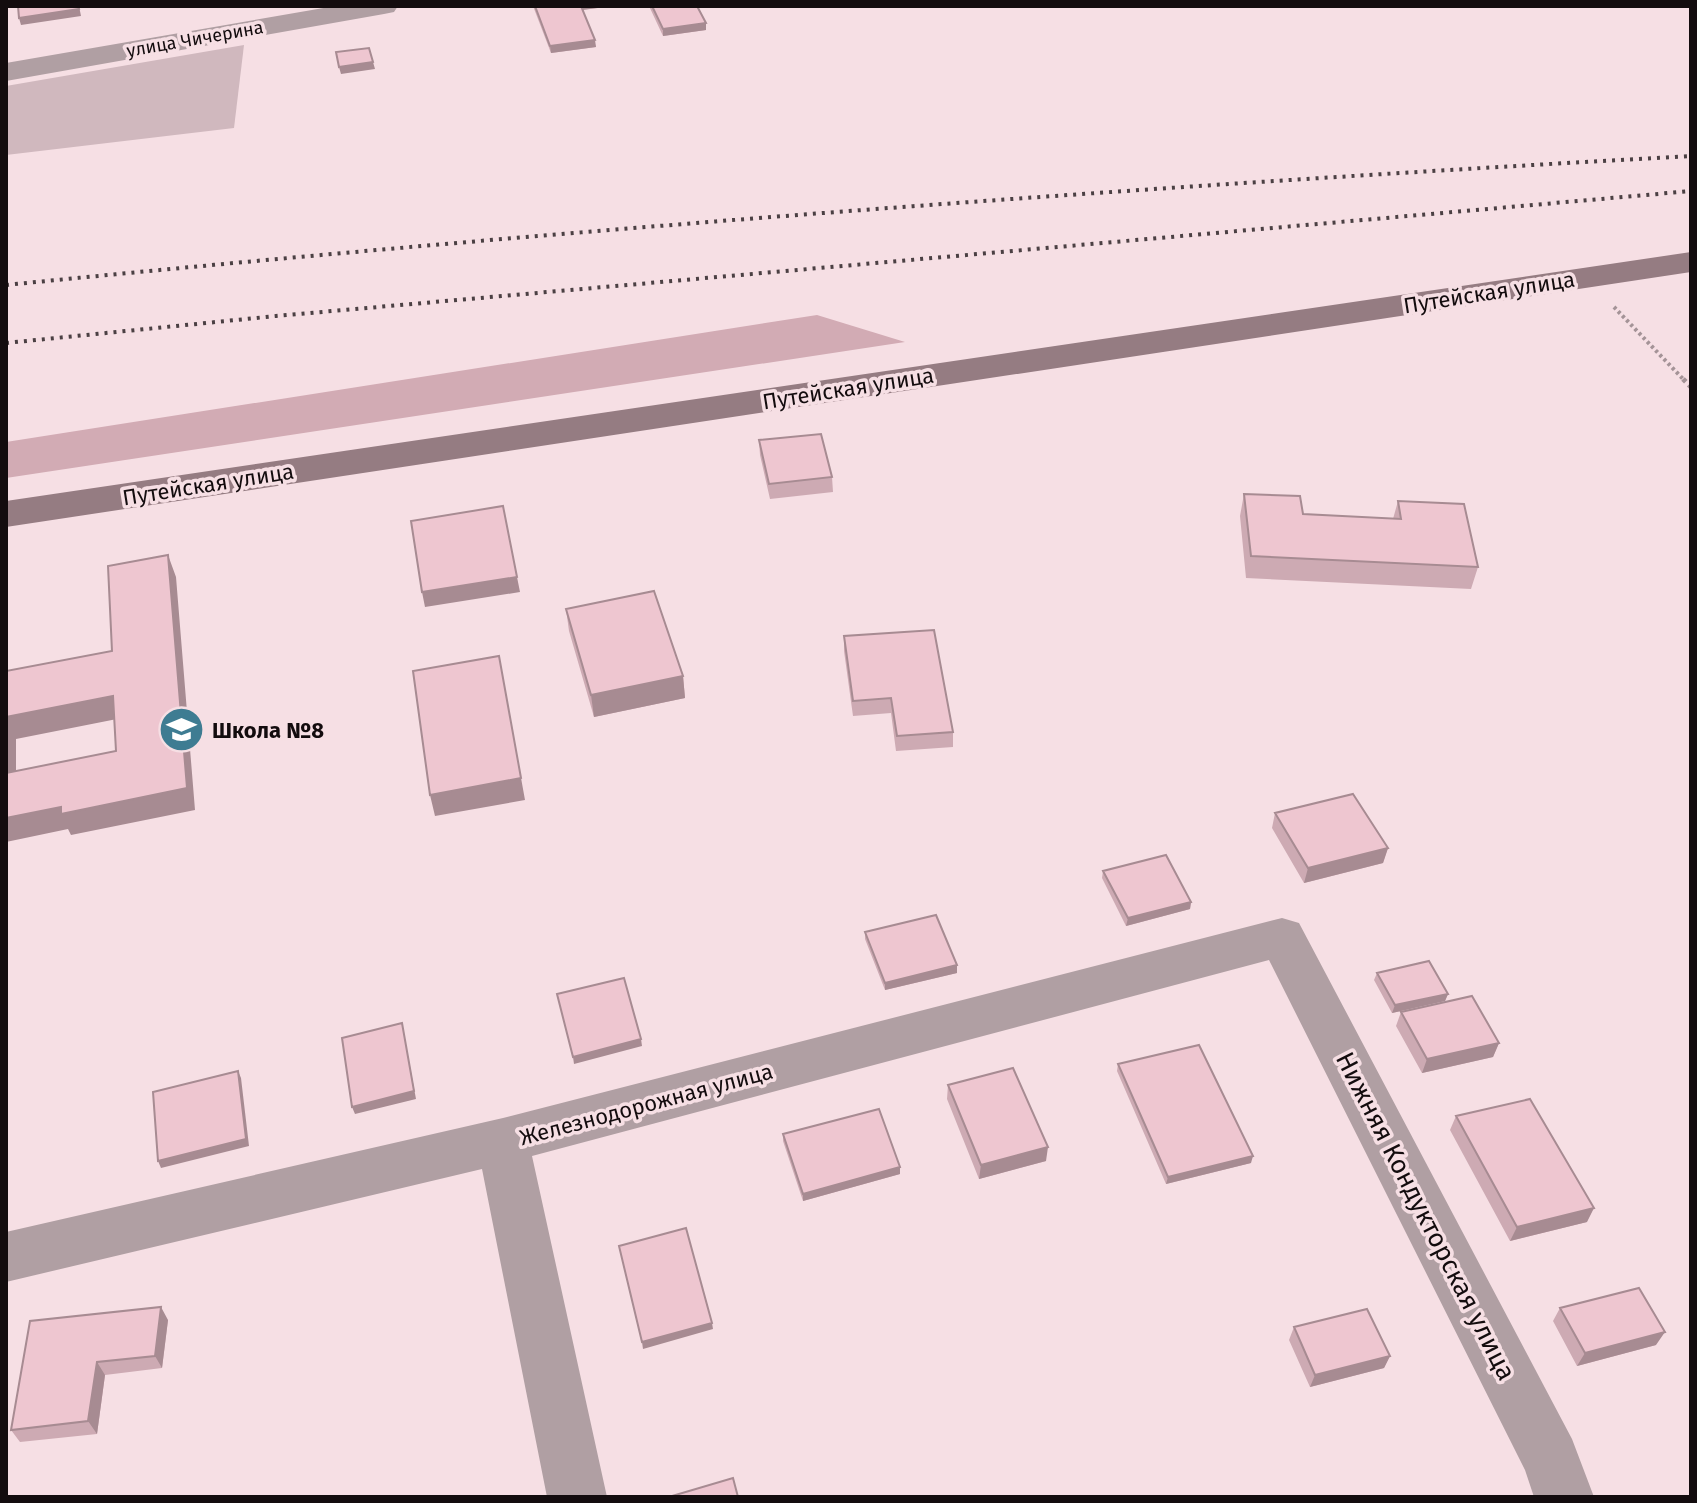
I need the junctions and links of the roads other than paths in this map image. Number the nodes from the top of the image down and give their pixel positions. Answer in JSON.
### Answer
{"nodes":[{"id":1,"x":384,"y":6,"type":"edge"},
{"id":2,"x":6,"y":72,"type":"edge"},
{"id":3,"x":1691,"y":262,"type":"edge"},
{"id":4,"x":6,"y":514,"type":"edge"},
{"id":5,"x":1282,"y":937,"type":"joint"},
{"id":6,"x":503,"y":1141,"type":"junction"},
{"id":7,"x":6,"y":1257,"type":"edge"},
{"id":8,"x":577,"y":1497,"type":"edge"},
{"id":9,"x":1564,"y":1497,"type":"edge"}],
"edges":[{"from":1,"to":2,"type":"street","name":"улица Чичерина"},
{"from":3,"to":4,"type":"main road","name":"Путейская улица"},
{"from":5,"to":6,"type":"street","name":"Железнодорожная улица"},
{"from":5,"to":9,"type":"street","name":"Нижняя Кондукторская улица"},
{"from":6,"to":7,"type":"street","name":"Железнодорожная улица"},
{"from":6,"to":8,"type":"street"}]}
